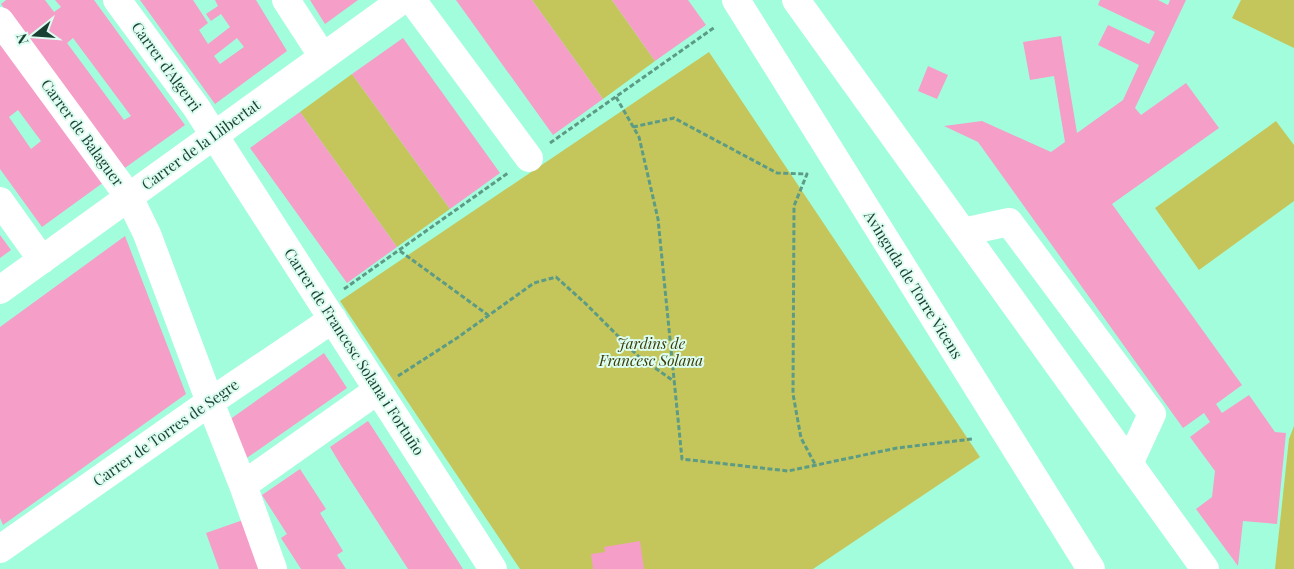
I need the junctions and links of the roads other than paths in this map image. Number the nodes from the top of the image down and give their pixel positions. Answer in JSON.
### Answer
{"nodes":[{"id":1,"x":117,"y":0,"type":"edge"},
{"id":2,"x":286,"y":0,"type":"edge"},
{"id":3,"x":402,"y":0,"type":"edge"},
{"id":4,"x":412,"y":0,"type":"edge"},
{"id":5,"x":736,"y":0,"type":"edge"},
{"id":6,"x":796,"y":0,"type":"edge"},
{"id":7,"x":0,"y":21,"type":"edge"},
{"id":8,"x":323,"y":57,"type":"junction"},
{"id":9,"x":214,"y":136,"type":"junction"},
{"id":10,"x":529,"y":158,"type":"road end"},
{"id":11,"x":129,"y":197,"type":"junction"},
{"id":12,"x":0,"y":201,"type":"edge"},
{"id":13,"x":963,"y":232,"type":"junction"},
{"id":14,"x":42,"y":260,"type":"junction"},
{"id":15,"x":0,"y":290,"type":"edge"},
{"id":16,"x":333,"y":319,"type":"junction"},
{"id":17,"x":378,"y":390,"type":"junction"},
{"id":18,"x":210,"y":402,"type":"junction"},
{"id":19,"x":1129,"y":464,"type":"junction"},
{"id":20,"x":244,"y":485,"type":"junction"},
{"id":21,"x":0,"y":550,"type":"edge"},
{"id":22,"x":273,"y":569,"type":"edge"},
{"id":23,"x":493,"y":569,"type":"edge"},
{"id":24,"x":1090,"y":569,"type":"edge"},
{"id":25,"x":1205,"y":569,"type":"edge"}],
"edges":[{"from":1,"to":9,"type":"street","name":"Carrer d'Algerri"},
{"from":2,"to":8,"type":"street"},
{"from":3,"to":8,"type":"street","name":"Carrer de la Llibertat"},
{"from":4,"to":10,"type":"street"},
{"from":5,"to":24,"type":"street","name":"Avinguda de Torre Vicens"},
{"from":6,"to":13,"type":"street"},
{"from":7,"to":11,"type":"street","name":"Carrer de Balaguer"},
{"from":8,"to":9,"type":"street","name":"Carrer de la Llibertat"},
{"from":9,"to":11,"type":"street","name":"Carrer de la Llibertat"},
{"from":9,"to":16,"type":"street","name":"Carrer de Francesc Solana i Fortuño"},
{"from":11,"to":14,"type":"street","name":"Carrer de la Llibertat"},
{"from":11,"to":18,"type":"street","name":"Carrer de Balaguer"},
{"from":12,"to":14,"type":"street"},
{"from":13,"to":19,"type":"street"},
{"from":13,"to":19,"type":"street"},
{"from":14,"to":15,"type":"street","name":"Carrer de la Llibertat"},
{"from":16,"to":17,"type":"street","name":"Carrer de Francesc Solana i Fortuño"},
{"from":16,"to":18,"type":"street","name":"Carrer de Torres de Segre"},
{"from":17,"to":20,"type":"street"},
{"from":17,"to":23,"type":"street","name":"Carrer de Francesc Solana i Fortuño"},
{"from":18,"to":20,"type":"street","name":"Carrer de Balaguer"},
{"from":18,"to":21,"type":"street","name":"Carrer de Torres de Segre"},
{"from":19,"to":25,"type":"street"},
{"from":20,"to":22,"type":"street","name":"Carrer de Balaguer"}]}
